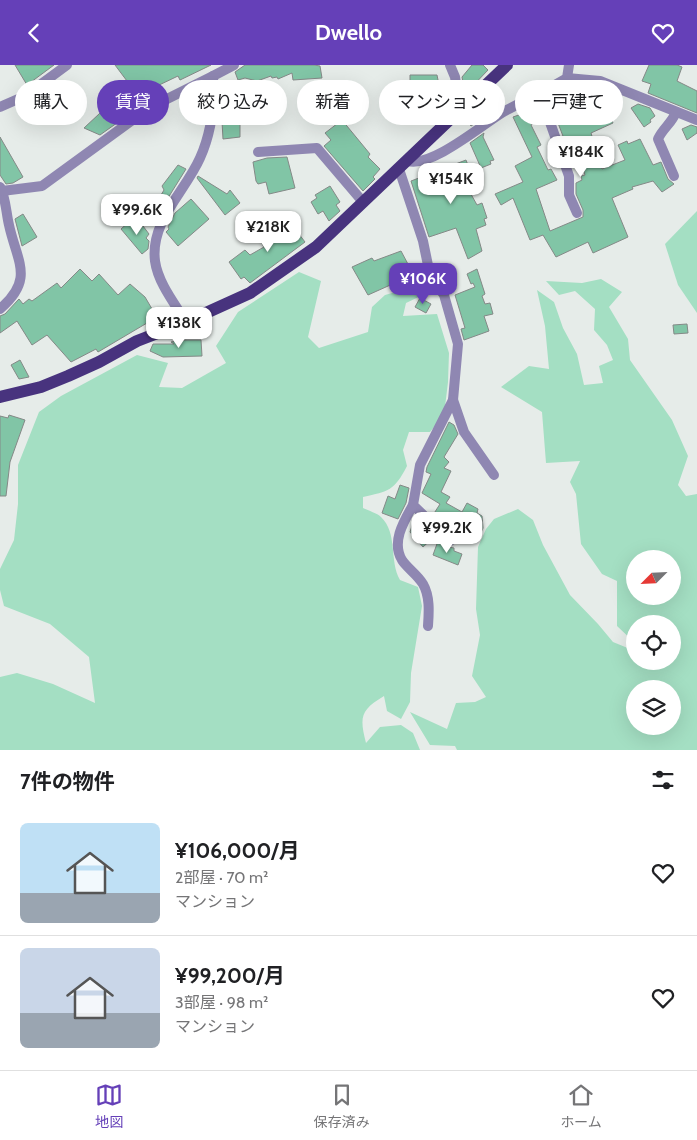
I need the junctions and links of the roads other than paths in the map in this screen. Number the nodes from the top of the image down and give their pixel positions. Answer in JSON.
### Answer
{"nodes":[{"id":1,"x":67,"y":65,"type":"edge"},
{"id":2,"x":234,"y":65,"type":"edge"},
{"id":3,"x":450,"y":65,"type":"edge"},
{"id":4,"x":507,"y":65,"type":"edge"},
{"id":5,"x":569,"y":65,"type":"edge"},
{"id":6,"x":213,"y":76,"type":"junction"},
{"id":7,"x":566,"y":78,"type":"junction"},
{"id":8,"x":455,"y":80,"type":"edge"},
{"id":9,"x":491,"y":80,"type":"edge"},
{"id":10,"x":563,"y":80,"type":"edge"},
{"id":11,"x":515,"y":106,"type":"edge"},
{"id":12,"x":0,"y":107,"type":"edge"},
{"id":13,"x":676,"y":112,"type":"junction"},
{"id":14,"x":697,"y":120,"type":"edge"},
{"id":15,"x":444,"y":125,"type":"edge"},
{"id":16,"x":550,"y":125,"type":"edge"},
{"id":17,"x":258,"y":152,"type":"dead end"},
{"id":18,"x":403,"y":165,"type":"junction"},
{"id":19,"x":674,"y":176,"type":"dead end"},
{"id":20,"x":1,"y":189,"type":"edge"},
{"id":21,"x":363,"y":202,"type":"junction"},
{"id":22,"x":577,"y":213,"type":"dead end"},
{"id":23,"x":0,"y":309,"type":"edge"},
{"id":24,"x":186,"y":323,"type":"junction"},
{"id":25,"x":0,"y":397,"type":"edge"},
{"id":26,"x":453,"y":400,"type":"junction"},
{"id":27,"x":494,"y":475,"type":"dead end"},
{"id":28,"x":413,"y":505,"type":"junction"},
{"id":29,"x":450,"y":541,"type":"dead end"},
{"id":30,"x":428,"y":626,"type":"dead end"}],
"edges":[{"from":1,"to":12,"type":"street"},
{"from":2,"to":6,"type":"street"},
{"from":3,"to":8,"type":"street"},
{"from":4,"to":9,"type":"main road"},
{"from":5,"to":7,"type":"street"},
{"from":6,"to":20,"type":"street"},
{"from":6,"to":24,"type":"street"},
{"from":7,"to":10,"type":"street"},
{"from":7,"to":13,"type":"street"},
{"from":11,"to":18,"type":"street"},
{"from":13,"to":14,"type":"street"},
{"from":13,"to":19,"type":"street"},
{"from":15,"to":18,"type":"main road"},
{"from":16,"to":22,"type":"street"},
{"from":17,"to":21,"type":"street"},
{"from":18,"to":21,"type":"main road"},
{"from":18,"to":26,"type":"street"},
{"from":20,"to":23,"type":"street"},
{"from":21,"to":24,"type":"main road"},
{"from":24,"to":25,"type":"main road"},
{"from":26,"to":27,"type":"street"},
{"from":26,"to":28,"type":"street"},
{"from":28,"to":29,"type":"street"},
{"from":28,"to":30,"type":"street"}]}
